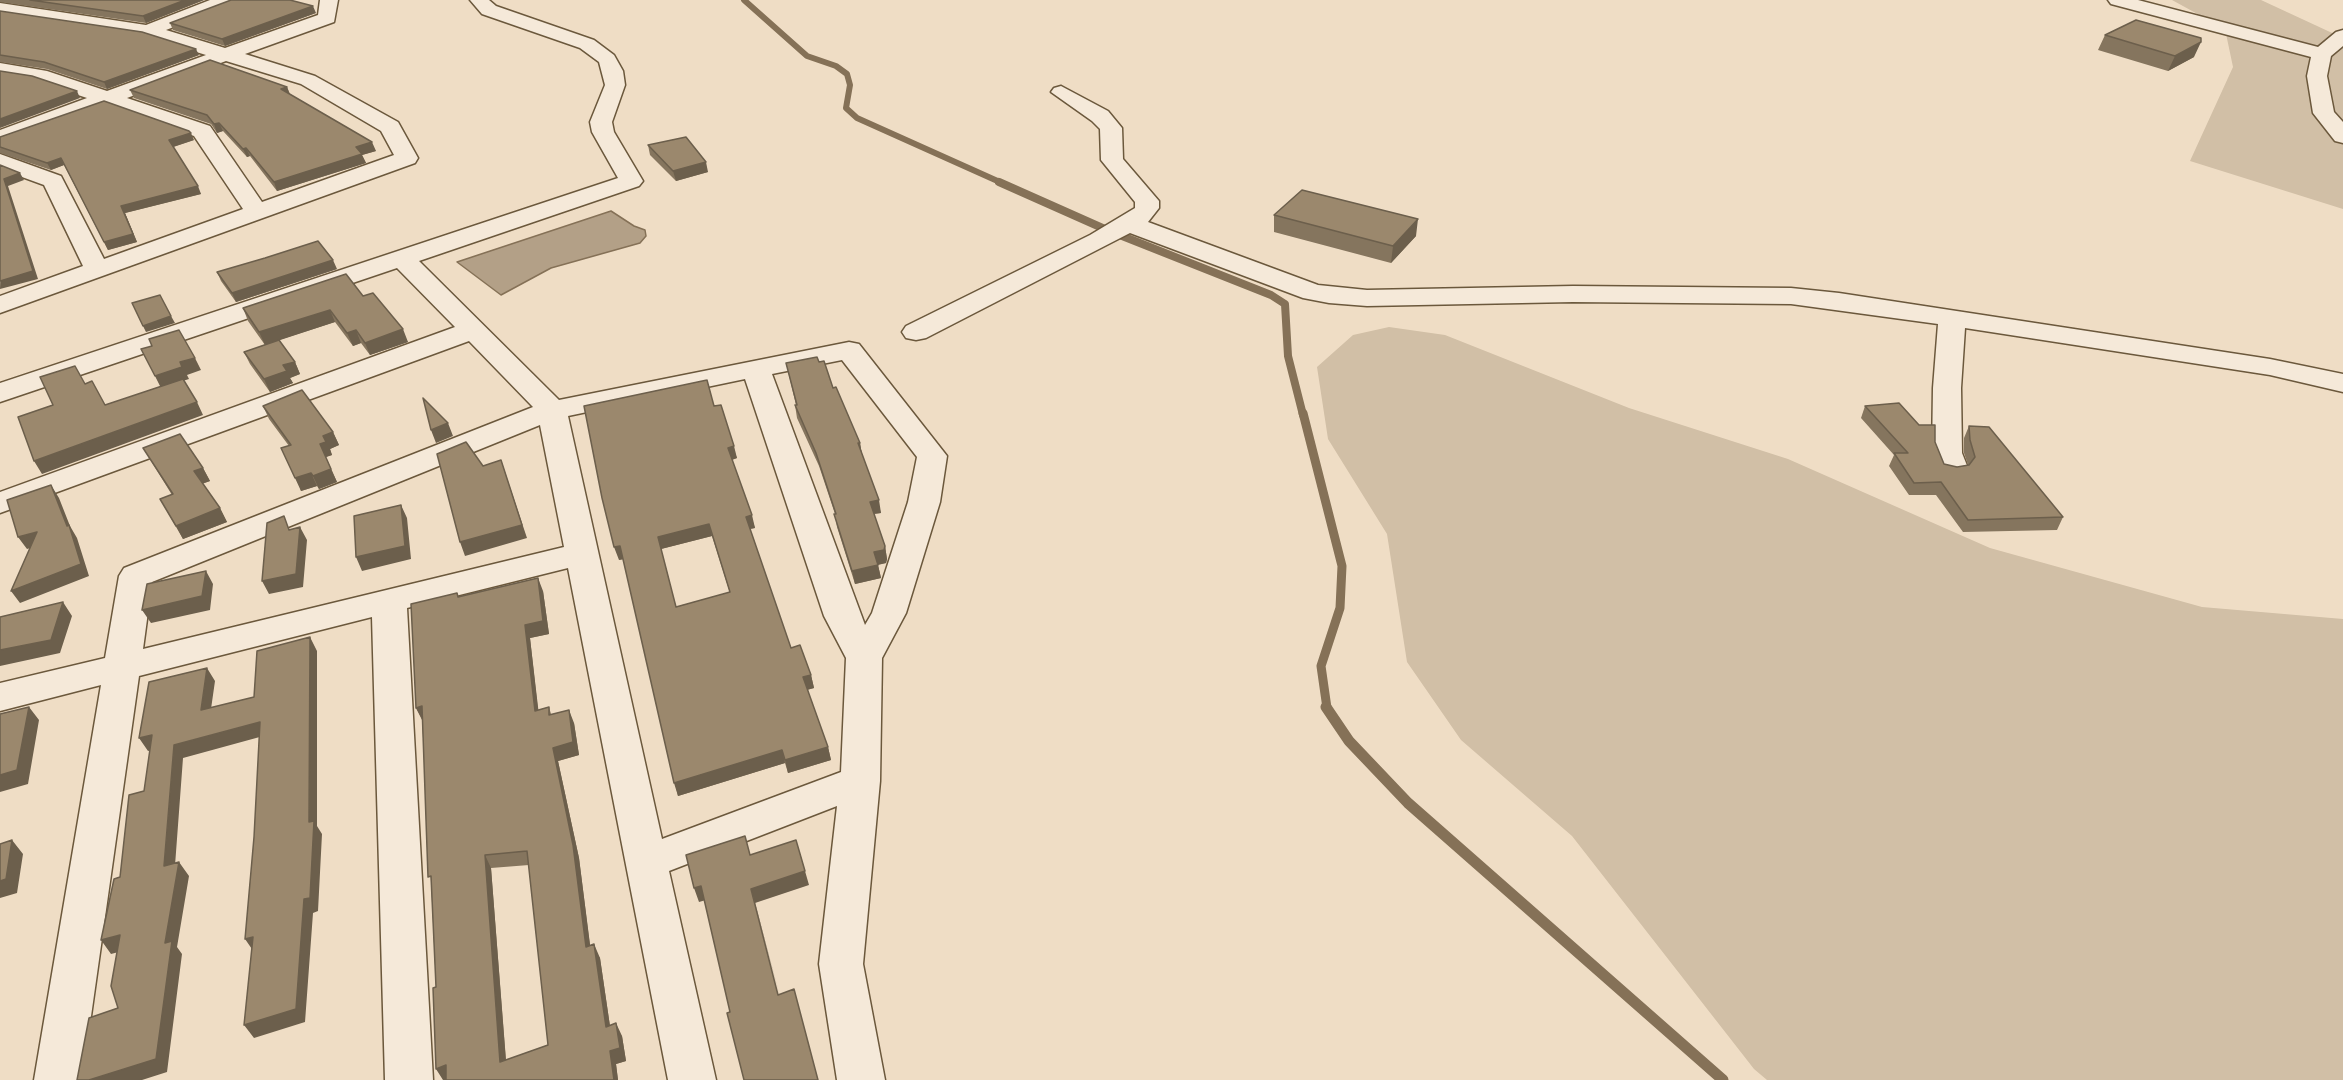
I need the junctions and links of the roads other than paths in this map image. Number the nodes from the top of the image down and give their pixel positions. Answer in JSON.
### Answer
{"nodes":[{"id":1,"x":226,"y":0,"type":"edge"},
{"id":2,"x":329,"y":0,"type":"edge"},
{"id":3,"x":479,"y":0,"type":"edge"},
{"id":4,"x":2117,"y":0,"type":"edge"},
{"id":5,"x":89,"y":4,"type":"edge"},
{"id":6,"x":0,"y":9,"type":"edge"},
{"id":7,"x":57,"y":17,"type":"junction"},
{"id":8,"x":148,"y":31,"type":"junction"},
{"id":9,"x":2343,"y":36,"type":"edge"},
{"id":10,"x":227,"y":54,"type":"junction"},
{"id":11,"x":2322,"y":54,"type":"junction"},
{"id":12,"x":0,"y":69,"type":"edge"},
{"id":13,"x":1061,"y":92,"type":"dead end"},
{"id":14,"x":107,"y":98,"type":"junction"},
{"id":15,"x":2343,"y":136,"type":"edge"},
{"id":16,"x":0,"y":137,"type":"edge"},
{"id":17,"x":0,"y":161,"type":"edge"},
{"id":18,"x":257,"y":212,"type":"junction"},
{"id":19,"x":1127,"y":223,"type":"junction"},
{"id":20,"x":403,"y":259,"type":"junction"},
{"id":21,"x":97,"y":269,"type":"junction"},
{"id":22,"x":0,"y":305,"type":"edge"},
{"id":23,"x":1952,"y":318,"type":"junction"},
{"id":24,"x":474,"y":330,"type":"junction"},
{"id":25,"x":916,"y":332,"type":"dead end"},
{"id":26,"x":756,"y":369,"type":"junction"},
{"id":27,"x":2343,"y":383,"type":"edge"},
{"id":28,"x":0,"y":393,"type":"edge"},
{"id":29,"x":552,"y":410,"type":"junction"},
{"id":30,"x":1952,"y":468,"type":"edge"},
{"id":31,"x":0,"y":503,"type":"edge"},
{"id":32,"x":583,"y":553,"type":"junction"},
{"id":33,"x":389,"y":599,"type":"junction"},
{"id":34,"x":864,"y":658,"type":"junction"},
{"id":35,"x":121,"y":666,"type":"junction"},
{"id":36,"x":0,"y":697,"type":"edge"},
{"id":37,"x":860,"y":781,"type":"junction"},
{"id":38,"x":646,"y":862,"type":"junction"},
{"id":39,"x":58,"y":1080,"type":"edge"},
{"id":40,"x":409,"y":1080,"type":"edge"},
{"id":41,"x":692,"y":1080,"type":"edge"},
{"id":42,"x":861,"y":1080,"type":"edge"}],
"edges":[{"from":1,"to":8,"type":"street"},
{"from":2,"to":10,"type":"street"},
{"from":3,"to":20,"type":"street"},
{"from":4,"to":11,"type":"street"},
{"from":5,"to":7,"type":"street"},
{"from":6,"to":7,"type":"street"},
{"from":7,"to":8,"type":"street"},
{"from":8,"to":10,"type":"street"},
{"from":9,"to":11,"type":"street"},
{"from":10,"to":14,"type":"street"},
{"from":10,"to":18,"type":"street"},
{"from":11,"to":15,"type":"street"},
{"from":12,"to":14,"type":"street"},
{"from":13,"to":19,"type":"street"},
{"from":14,"to":16,"type":"street"},
{"from":14,"to":18,"type":"street"},
{"from":17,"to":21,"type":"street"},
{"from":18,"to":21,"type":"street"},
{"from":19,"to":23,"type":"street"},
{"from":19,"to":25,"type":"street"},
{"from":20,"to":24,"type":"street"},
{"from":20,"to":28,"type":"street"},
{"from":21,"to":22,"type":"street"},
{"from":23,"to":27,"type":"street"},
{"from":23,"to":30,"type":"street"},
{"from":24,"to":29,"type":"street"},
{"from":24,"to":31,"type":"street"},
{"from":26,"to":29,"type":"street"},
{"from":26,"to":34,"type":"street"},
{"from":26,"to":34,"type":"street"},
{"from":29,"to":32,"type":"street"},
{"from":29,"to":35,"type":"street"},
{"from":32,"to":33,"type":"street"},
{"from":32,"to":38,"type":"street"},
{"from":33,"to":35,"type":"street"},
{"from":33,"to":40,"type":"street"},
{"from":34,"to":37,"type":"street"},
{"from":35,"to":36,"type":"street"},
{"from":35,"to":39,"type":"street"},
{"from":37,"to":38,"type":"street"},
{"from":37,"to":42,"type":"street"},
{"from":38,"to":41,"type":"street"}]}
